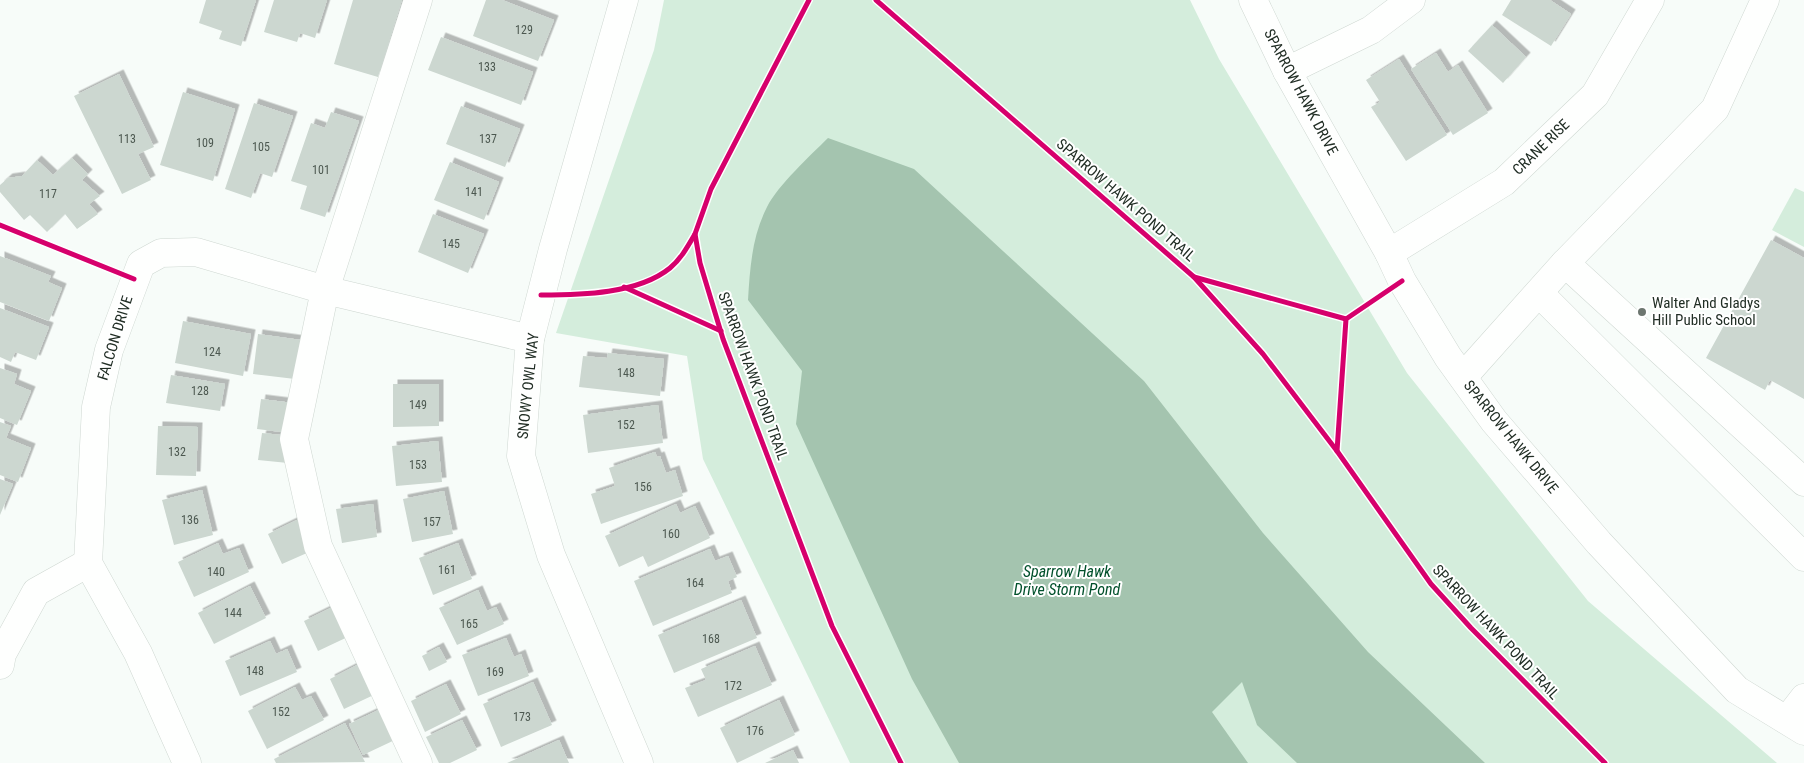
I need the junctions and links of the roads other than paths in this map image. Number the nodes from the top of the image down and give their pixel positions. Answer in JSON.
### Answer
{"nodes":[{"id":1,"x":418,"y":0,"type":"edge"},
{"id":2,"x":624,"y":0,"type":"edge"},
{"id":3,"x":1253,"y":0,"type":"edge"},
{"id":4,"x":1411,"y":0,"type":"edge"},
{"id":5,"x":1650,"y":0,"type":"edge"},
{"id":6,"x":1765,"y":0,"type":"edge"},
{"id":7,"x":1287,"y":71,"type":"junction"},
{"id":8,"x":1389,"y":253,"type":"junction"},
{"id":9,"x":1565,"y":263,"type":"junction"},
{"id":10,"x":325,"y":290,"type":"junction"},
{"id":11,"x":1539,"y":293,"type":"junction"},
{"id":12,"x":530,"y":338,"type":"junction"},
{"id":13,"x":1462,"y":377,"type":"junction"},
{"id":14,"x":1804,"y":482,"type":"edge"},
{"id":15,"x":1804,"y":557,"type":"edge"},
{"id":16,"x":88,"y":563,"type":"junction"},
{"id":17,"x":0,"y":665,"type":"edge"},
{"id":18,"x":1804,"y":698,"type":"edge"},
{"id":19,"x":1795,"y":726,"type":"edge"},
{"id":20,"x":187,"y":763,"type":"edge"},
{"id":21,"x":418,"y":763,"type":"edge"},
{"id":22,"x":639,"y":763,"type":"edge"}],
"edges":[{"from":1,"to":10,"type":"street"},
{"from":2,"to":12,"type":"street","name":"SNOWY OWL WAY"},
{"from":3,"to":7,"type":"street","name":"SPARROW HAWK DRIVE"},
{"from":4,"to":7,"type":"street"},
{"from":5,"to":8,"type":"street","name":"CRANE RISE"},
{"from":6,"to":9,"type":"street"},
{"from":7,"to":8,"type":"street","name":"SPARROW HAWK DRIVE"},
{"from":8,"to":13,"type":"street","name":"SPARROW HAWK DRIVE"},
{"from":9,"to":11,"type":"street"},
{"from":9,"to":14,"type":"street"},
{"from":10,"to":12,"type":"street","name":"FALCON DRIVE"},
{"from":10,"to":16,"type":"street","name":"FALCON DRIVE"},
{"from":10,"to":21,"type":"street"},
{"from":11,"to":13,"type":"street"},
{"from":11,"to":15,"type":"street"},
{"from":12,"to":22,"type":"street","name":"SNOWY OWL WAY"},
{"from":13,"to":19,"type":"street","name":"SPARROW HAWK DRIVE"},
{"from":16,"to":17,"type":"street"},
{"from":16,"to":20,"type":"street"},
{"from":18,"to":19,"type":"street"}]}
